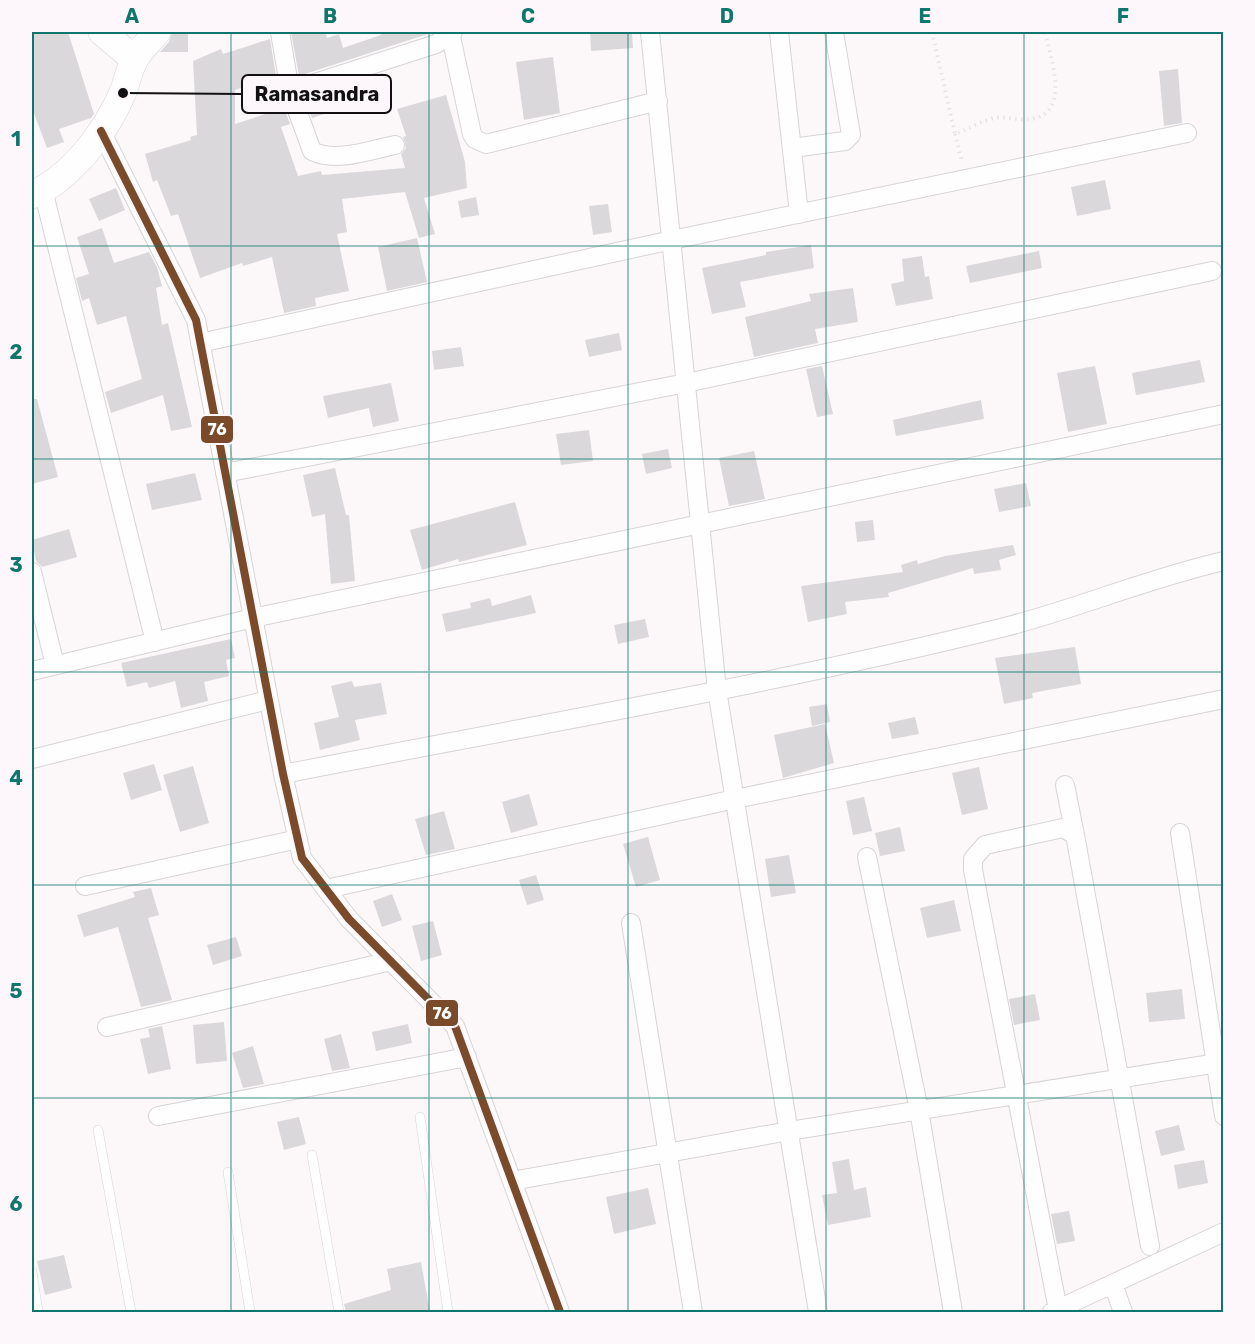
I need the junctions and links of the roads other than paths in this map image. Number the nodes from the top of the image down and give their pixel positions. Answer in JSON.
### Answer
{"nodes":[{"id":1,"x":102,"y":32,"type":"edge"},
{"id":2,"x":157,"y":32,"type":"edge"},
{"id":3,"x":280,"y":32,"type":"edge"},
{"id":4,"x":451,"y":32,"type":"edge"},
{"id":5,"x":650,"y":32,"type":"edge"},
{"id":6,"x":779,"y":32,"type":"edge"},
{"id":7,"x":834,"y":32,"type":"edge"},
{"id":8,"x":135,"y":59,"type":"junction"},
{"id":9,"x":290,"y":91,"type":"junction"},
{"id":10,"x":658,"y":101,"type":"junction"},
{"id":11,"x":101,"y":131,"type":"junction"},
{"id":12,"x":1187,"y":133,"type":"dead end"},
{"id":13,"x":395,"y":145,"type":"dead end"},
{"id":14,"x":792,"y":148,"type":"junction"},
{"id":15,"x":37,"y":193,"type":"edge"},
{"id":16,"x":799,"y":214,"type":"junction"},
{"id":17,"x":672,"y":240,"type":"junction"},
{"id":18,"x":1212,"y":271,"type":"dead end"},
{"id":19,"x":200,"y":343,"type":"junction"},
{"id":20,"x":686,"y":383,"type":"junction"},
{"id":21,"x":1224,"y":414,"type":"edge"},
{"id":22,"x":225,"y":473,"type":"junction"},
{"id":23,"x":700,"y":525,"type":"junction"},
{"id":24,"x":1224,"y":561,"type":"edge"},
{"id":25,"x":32,"y":572,"type":"edge"},
{"id":26,"x":253,"y":618,"type":"junction"},
{"id":27,"x":155,"y":642,"type":"junction"},
{"id":28,"x":55,"y":666,"type":"junction"},
{"id":29,"x":32,"y":671,"type":"edge"},
{"id":30,"x":717,"y":690,"type":"junction"},
{"id":31,"x":1224,"y":699,"type":"edge"},
{"id":32,"x":268,"y":700,"type":"junction"},
{"id":33,"x":32,"y":759,"type":"edge"},
{"id":34,"x":283,"y":774,"type":"junction"},
{"id":35,"x":1065,"y":785,"type":"dead end"},
{"id":36,"x":735,"y":799,"type":"junction"},
{"id":37,"x":1180,"y":833,"type":"dead end"},
{"id":38,"x":1075,"y":835,"type":"junction"},
{"id":39,"x":298,"y":839,"type":"junction"},
{"id":40,"x":867,"y":857,"type":"dead end"},
{"id":41,"x":86,"y":886,"type":"dead end"},
{"id":42,"x":326,"y":889,"type":"junction"},
{"id":43,"x":631,"y":922,"type":"dead end"},
{"id":44,"x":391,"y":961,"type":"junction"},
{"id":45,"x":107,"y":1027,"type":"dead end"},
{"id":46,"x":466,"y":1057,"type":"junction"},
{"id":47,"x":1220,"y":1062,"type":"edge"},
{"id":48,"x":1120,"y":1078,"type":"junction"},
{"id":49,"x":1019,"y":1096,"type":"junction"},
{"id":50,"x":919,"y":1110,"type":"junction"},
{"id":51,"x":158,"y":1116,"type":"dead end"},
{"id":52,"x":1224,"y":1116,"type":"edge"},
{"id":53,"x":420,"y":1117,"type":"dead end"},
{"id":54,"x":99,"y":1130,"type":"dead end"},
{"id":55,"x":789,"y":1131,"type":"junction"},
{"id":56,"x":669,"y":1153,"type":"junction"},
{"id":57,"x":312,"y":1155,"type":"dead end"},
{"id":58,"x":228,"y":1172,"type":"dead end"},
{"id":59,"x":512,"y":1181,"type":"junction"},
{"id":60,"x":1224,"y":1232,"type":"edge"},
{"id":61,"x":1150,"y":1246,"type":"dead end"},
{"id":62,"x":32,"y":1272,"type":"edge"},
{"id":63,"x":1113,"y":1284,"type":"junction"},
{"id":64,"x":1055,"y":1311,"type":"edge"},
{"id":65,"x":38,"y":1312,"type":"edge"},
{"id":66,"x":130,"y":1312,"type":"edge"},
{"id":67,"x":250,"y":1312,"type":"edge"},
{"id":68,"x":339,"y":1312,"type":"edge"},
{"id":69,"x":448,"y":1312,"type":"edge"},
{"id":70,"x":560,"y":1312,"type":"edge"},
{"id":71,"x":693,"y":1312,"type":"edge"},
{"id":72,"x":818,"y":1312,"type":"edge"},
{"id":73,"x":953,"y":1312,"type":"edge"},
{"id":74,"x":1123,"y":1312,"type":"edge"}],
"edges":[{"from":1,"to":8,"type":"street"},
{"from":2,"to":8,"type":"street"},
{"from":3,"to":9,"type":"street"},
{"from":4,"to":9,"type":"street"},
{"from":4,"to":10,"type":"street"},
{"from":5,"to":10,"type":"street"},
{"from":6,"to":14,"type":"street"},
{"from":7,"to":14,"type":"street"},
{"from":8,"to":11,"type":"street"},
{"from":9,"to":13,"type":"street"},
{"from":10,"to":17,"type":"street"},
{"from":11,"to":15,"type":"street"},
{"from":11,"to":19,"type":"street"},
{"from":12,"to":16,"type":"street"},
{"from":14,"to":16,"type":"street"},
{"from":15,"to":27,"type":"street"},
{"from":16,"to":17,"type":"street"},
{"from":17,"to":19,"type":"street"},
{"from":17,"to":20,"type":"street"},
{"from":18,"to":20,"type":"street"},
{"from":19,"to":22,"type":"street"},
{"from":20,"to":22,"type":"street"},
{"from":20,"to":23,"type":"street"},
{"from":21,"to":23,"type":"street"},
{"from":22,"to":26,"type":"street"},
{"from":23,"to":26,"type":"street"},
{"from":23,"to":30,"type":"street"},
{"from":24,"to":30,"type":"street"},
{"from":25,"to":28,"type":"street"},
{"from":26,"to":27,"type":"street"},
{"from":26,"to":32,"type":"street"},
{"from":27,"to":28,"type":"street"},
{"from":28,"to":29,"type":"street"},
{"from":30,"to":34,"type":"street"},
{"from":30,"to":36,"type":"street"},
{"from":31,"to":36,"type":"street"},
{"from":32,"to":33,"type":"street"},
{"from":32,"to":34,"type":"street"},
{"from":34,"to":39,"type":"street"},
{"from":35,"to":38,"type":"street"},
{"from":36,"to":42,"type":"street"},
{"from":36,"to":55,"type":"street"},
{"from":37,"to":47,"type":"street"},
{"from":38,"to":48,"type":"street"},
{"from":38,"to":49,"type":"street"},
{"from":39,"to":41,"type":"street"},
{"from":39,"to":42,"type":"street"},
{"from":40,"to":50,"type":"street"},
{"from":42,"to":44,"type":"street"},
{"from":43,"to":56,"type":"street"},
{"from":44,"to":45,"type":"street"},
{"from":44,"to":46,"type":"street"},
{"from":46,"to":51,"type":"street"},
{"from":46,"to":59,"type":"street"},
{"from":47,"to":48,"type":"street"},
{"from":47,"to":52,"type":"street"},
{"from":48,"to":49,"type":"street"},
{"from":48,"to":61,"type":"street"},
{"from":49,"to":50,"type":"street"},
{"from":49,"to":64,"type":"street"},
{"from":50,"to":55,"type":"street"},
{"from":50,"to":73,"type":"street"},
{"from":53,"to":69,"type":"lane"},
{"from":54,"to":66,"type":"lane"},
{"from":55,"to":56,"type":"street"},
{"from":55,"to":72,"type":"street"},
{"from":56,"to":59,"type":"street"},
{"from":56,"to":71,"type":"street"},
{"from":57,"to":68,"type":"lane"},
{"from":58,"to":67,"type":"lane"},
{"from":59,"to":70,"type":"street"},
{"from":60,"to":63,"type":"street"},
{"from":62,"to":65,"type":"lane"},
{"from":63,"to":64,"type":"street"},
{"from":63,"to":74,"type":"street"}]}
